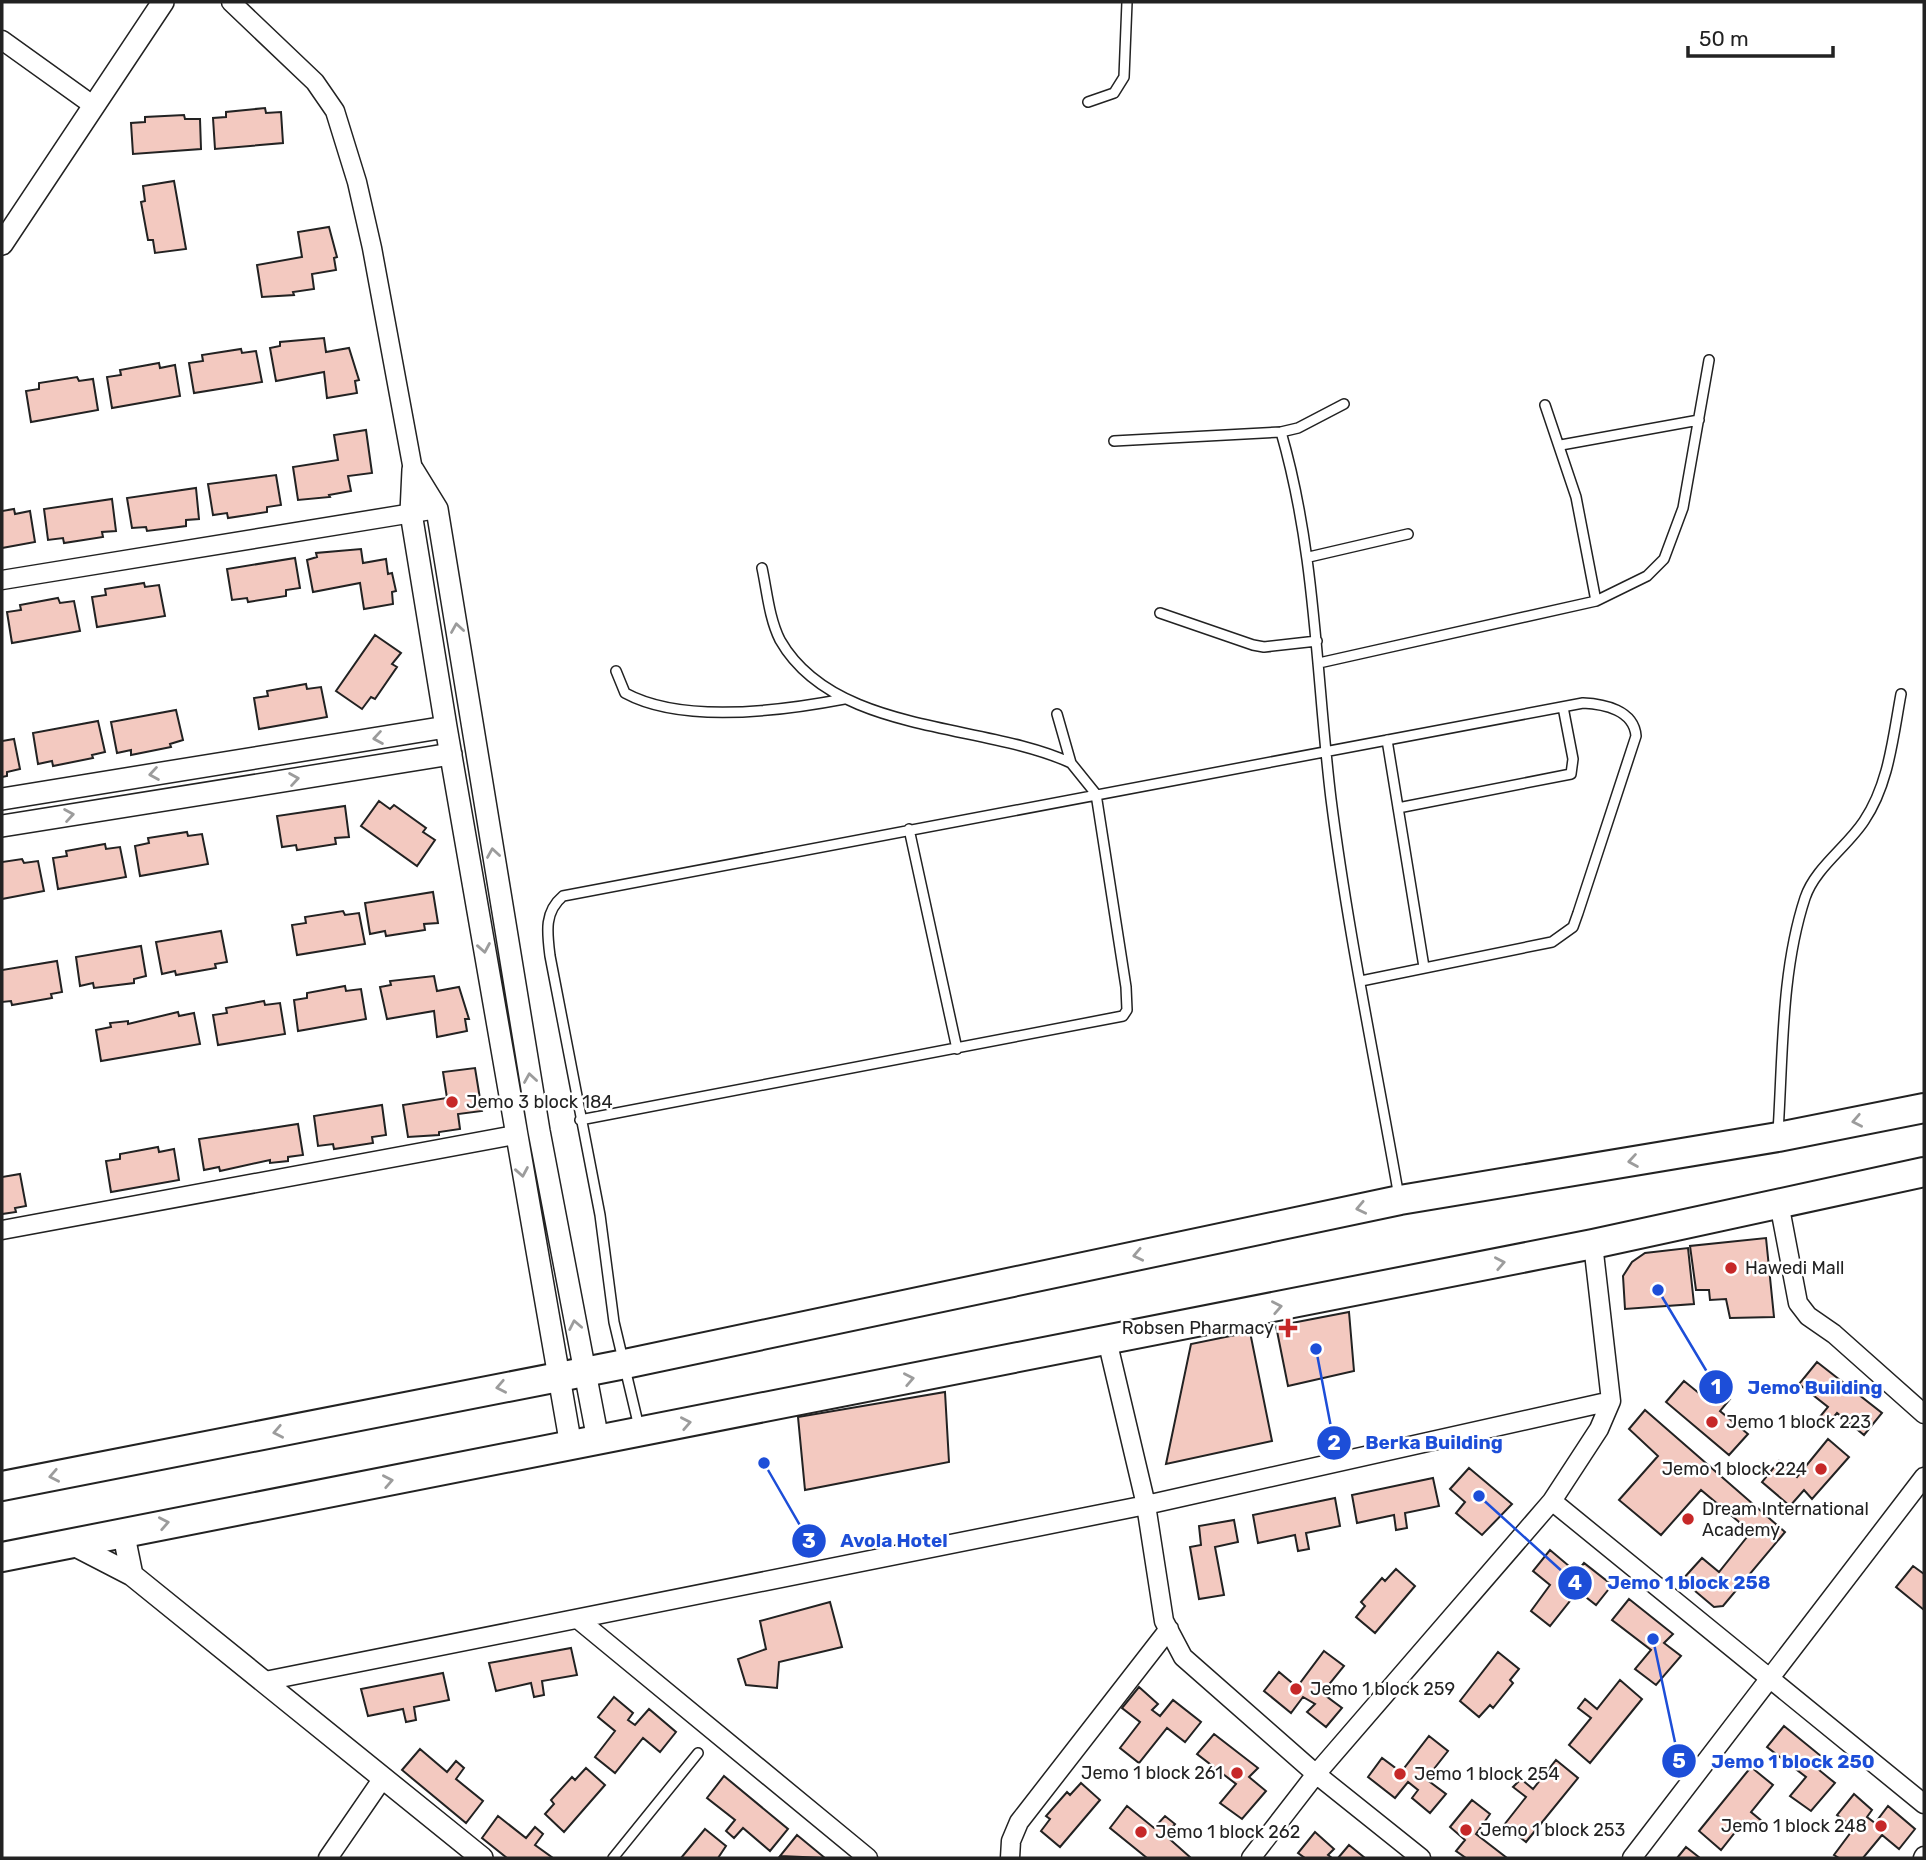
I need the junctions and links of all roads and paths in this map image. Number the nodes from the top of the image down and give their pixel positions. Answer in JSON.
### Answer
{"nodes":[{"id":1,"x":231,"y":2,"type":"edge"},
{"id":2,"x":1127,"y":2,"type":"edge"},
{"id":3,"x":156,"y":5,"type":"edge"},
{"id":4,"x":2,"y":40,"type":"edge"},
{"id":5,"x":1088,"y":102,"type":"dead end"},
{"id":6,"x":94,"y":106,"type":"junction"},
{"id":7,"x":6,"y":229,"type":"edge"},
{"id":8,"x":1709,"y":360,"type":"dead end"},
{"id":9,"x":1344,"y":404,"type":"dead end"},
{"id":10,"x":1545,"y":405,"type":"dead end"},
{"id":11,"x":1699,"y":420,"type":"junction"},
{"id":12,"x":1281,"y":432,"type":"junction"},
{"id":13,"x":1114,"y":441,"type":"dead end"},
{"id":14,"x":1560,"y":444,"type":"junction"},
{"id":15,"x":413,"y":470,"type":"junction"},
{"id":16,"x":437,"y":509,"type":"junction"},
{"id":17,"x":411,"y":513,"type":"junction"},
{"id":18,"x":1408,"y":534,"type":"dead end"},
{"id":19,"x":1309,"y":557,"type":"junction"},
{"id":20,"x":762,"y":568,"type":"dead end"},
{"id":21,"x":2,"y":580,"type":"edge"},
{"id":22,"x":1596,"y":601,"type":"junction"},
{"id":23,"x":1160,"y":613,"type":"dead end"},
{"id":24,"x":1317,"y":641,"type":"junction"},
{"id":25,"x":1319,"y":663,"type":"junction"},
{"id":26,"x":617,"y":671,"type":"dead end"},
{"id":27,"x":1901,"y":694,"type":"dead end"},
{"id":28,"x":844,"y":699,"type":"junction"},
{"id":29,"x":1563,"y":707,"type":"junction"},
{"id":30,"x":1057,"y":714,"type":"dead end"},
{"id":31,"x":446,"y":727,"type":"junction"},
{"id":32,"x":1387,"y":740,"type":"junction"},
{"id":33,"x":1325,"y":750,"type":"junction"},
{"id":34,"x":451,"y":754,"type":"junction"},
{"id":35,"x":221,"y":763,"type":"junction"},
{"id":36,"x":1071,"y":764,"type":"junction"},
{"id":37,"x":226,"y":789,"type":"junction"},
{"id":38,"x":1096,"y":794,"type":"junction"},
{"id":39,"x":2,"y":799,"type":"edge"},
{"id":40,"x":1398,"y":808,"type":"junction"},
{"id":41,"x":2,"y":826,"type":"edge"},
{"id":42,"x":909,"y":829,"type":"junction"},
{"id":43,"x":1424,"y":967,"type":"junction"},
{"id":44,"x":1361,"y":981,"type":"junction"},
{"id":45,"x":957,"y":1049,"type":"junction"},
{"id":46,"x":1924,"y":1108,"type":"edge"},
{"id":47,"x":580,"y":1119,"type":"junction"},
{"id":48,"x":515,"y":1135,"type":"junction"},
{"id":49,"x":1778,"y":1137,"type":"junction"},
{"id":50,"x":1924,"y":1172,"type":"edge"},
{"id":51,"x":1400,"y":1200,"type":"junction"},
{"id":52,"x":1779,"y":1203,"type":"junction"},
{"id":53,"x":2,"y":1230,"type":"edge"},
{"id":54,"x":1593,"y":1244,"type":"junction"},
{"id":55,"x":1107,"y":1340,"type":"junction"},
{"id":56,"x":625,"y":1364,"type":"junction"},
{"id":57,"x":571,"y":1373,"type":"junction"},
{"id":58,"x":1611,"y":1401,"type":"junction"},
{"id":59,"x":1924,"y":1414,"type":"edge"},
{"id":60,"x":640,"y":1433,"type":"junction"},
{"id":61,"x":584,"y":1443,"type":"junction"},
{"id":62,"x":1924,"y":1477,"type":"edge"},
{"id":63,"x":2,"y":1486,"type":"edge"},
{"id":64,"x":1552,"y":1501,"type":"junction"},
{"id":65,"x":1146,"y":1505,"type":"junction"},
{"id":66,"x":123,"y":1531,"type":"junction"},
{"id":67,"x":72,"y":1544,"type":"junction"},
{"id":68,"x":2,"y":1557,"type":"edge"},
{"id":69,"x":132,"y":1575,"type":"junction"},
{"id":70,"x":579,"y":1620,"type":"junction"},
{"id":71,"x":1169,"y":1629,"type":"junction"},
{"id":72,"x":1768,"y":1677,"type":"junction"},
{"id":73,"x":265,"y":1681,"type":"junction"},
{"id":74,"x":698,"y":1753,"type":"dead end"},
{"id":75,"x":1316,"y":1774,"type":"junction"},
{"id":76,"x":383,"y":1778,"type":"junction"},
{"id":77,"x":1924,"y":1804,"type":"edge"},
{"id":78,"x":328,"y":1858,"type":"edge"},
{"id":79,"x":482,"y":1858,"type":"edge"},
{"id":80,"x":613,"y":1858,"type":"edge"},
{"id":81,"x":868,"y":1858,"type":"edge"},
{"id":82,"x":1010,"y":1858,"type":"edge"},
{"id":83,"x":1251,"y":1858,"type":"edge"},
{"id":84,"x":1421,"y":1858,"type":"edge"},
{"id":85,"x":1632,"y":1858,"type":"edge"}],
"edges":[{"from":1,"to":15,"type":"street"},
{"from":2,"to":5,"type":"lane"},
{"from":3,"to":6,"type":"street"},
{"from":4,"to":6,"type":"street"},
{"from":6,"to":7,"type":"street"},
{"from":8,"to":11,"type":"lane"},
{"from":9,"to":12,"type":"lane"},
{"from":10,"to":14,"type":"lane"},
{"from":11,"to":14,"type":"lane"},
{"from":11,"to":22,"type":"lane"},
{"from":12,"to":13,"type":"lane"},
{"from":12,"to":19,"type":"lane"},
{"from":14,"to":22,"type":"lane"},
{"from":15,"to":16,"type":"street"},
{"from":15,"to":17,"type":"street"},
{"from":16,"to":17,"type":"street"},
{"from":57,"to":16,"type":"street","one_way":true},
{"from":17,"to":21,"type":"street"},
{"from":17,"to":31,"type":"street"},
{"from":18,"to":19,"type":"lane"},
{"from":19,"to":24,"type":"lane"},
{"from":20,"to":28,"type":"lane"},
{"from":22,"to":25,"type":"lane"},
{"from":23,"to":24,"type":"lane"},
{"from":24,"to":25,"type":"lane"},
{"from":25,"to":33,"type":"lane"},
{"from":26,"to":28,"type":"lane"},
{"from":27,"to":49,"type":"lane"},
{"from":28,"to":36,"type":"lane"},
{"from":29,"to":32,"type":"lane"},
{"from":29,"to":40,"type":"lane"},
{"from":29,"to":43,"type":"lane"},
{"from":30,"to":36,"type":"lane"},
{"from":31,"to":34,"type":"street"},
{"from":31,"to":35,"type":"street","one_way":true},
{"from":32,"to":33,"type":"lane"},
{"from":32,"to":40,"type":"lane"},
{"from":33,"to":38,"type":"lane"},
{"from":33,"to":44,"type":"lane"},
{"from":37,"to":34,"type":"street","one_way":true},
{"from":34,"to":48,"type":"street","one_way":true},
{"from":35,"to":37,"type":"street"},
{"from":35,"to":39,"type":"street","one_way":true},
{"from":36,"to":38,"type":"lane"},
{"from":41,"to":37,"type":"street","one_way":true},
{"from":38,"to":42,"type":"lane"},
{"from":38,"to":45,"type":"lane"},
{"from":40,"to":43,"type":"lane"},
{"from":42,"to":45,"type":"lane"},
{"from":42,"to":47,"type":"lane"},
{"from":43,"to":44,"type":"lane"},
{"from":44,"to":51,"type":"lane"},
{"from":45,"to":47,"type":"lane"},
{"from":46,"to":49,"type":"main road","one_way":true},
{"from":47,"to":56,"type":"lane"},
{"from":48,"to":53,"type":"street"},
{"from":48,"to":57,"type":"street","one_way":true},
{"from":49,"to":51,"type":"main road","one_way":true},
{"from":50,"to":52,"type":"main road"},
{"from":51,"to":56,"type":"main road","one_way":true},
{"from":52,"to":54,"type":"main road"},
{"from":52,"to":59,"type":"street"},
{"from":55,"to":54,"type":"main road","one_way":true},
{"from":54,"to":58,"type":"street"},
{"from":60,"to":55,"type":"main road","one_way":true},
{"from":55,"to":65,"type":"street"},
{"from":56,"to":57,"type":"main road"},
{"from":56,"to":60,"type":"lane"},
{"from":57,"to":61,"type":"street"},
{"from":57,"to":63,"type":"main road","one_way":true},
{"from":58,"to":64,"type":"street"},
{"from":58,"to":65,"type":"street"},
{"from":60,"to":61,"type":"main road"},
{"from":66,"to":61,"type":"main road","one_way":true},
{"from":62,"to":72,"type":"street"},
{"from":64,"to":72,"type":"street"},
{"from":64,"to":75,"type":"street"},
{"from":65,"to":70,"type":"street"},
{"from":65,"to":71,"type":"street"},
{"from":66,"to":67,"type":"main road"},
{"from":66,"to":69,"type":"street"},
{"from":67,"to":68,"type":"main road"},
{"from":67,"to":69,"type":"street"},
{"from":69,"to":73,"type":"street"},
{"from":70,"to":73,"type":"street"},
{"from":70,"to":81,"type":"street"},
{"from":71,"to":75,"type":"street"},
{"from":71,"to":82,"type":"street"},
{"from":72,"to":77,"type":"street"},
{"from":72,"to":85,"type":"street"},
{"from":73,"to":76,"type":"street"},
{"from":74,"to":80,"type":"lane"},
{"from":75,"to":83,"type":"street"},
{"from":75,"to":84,"type":"street"},
{"from":76,"to":78,"type":"street"},
{"from":76,"to":79,"type":"street"}]}
